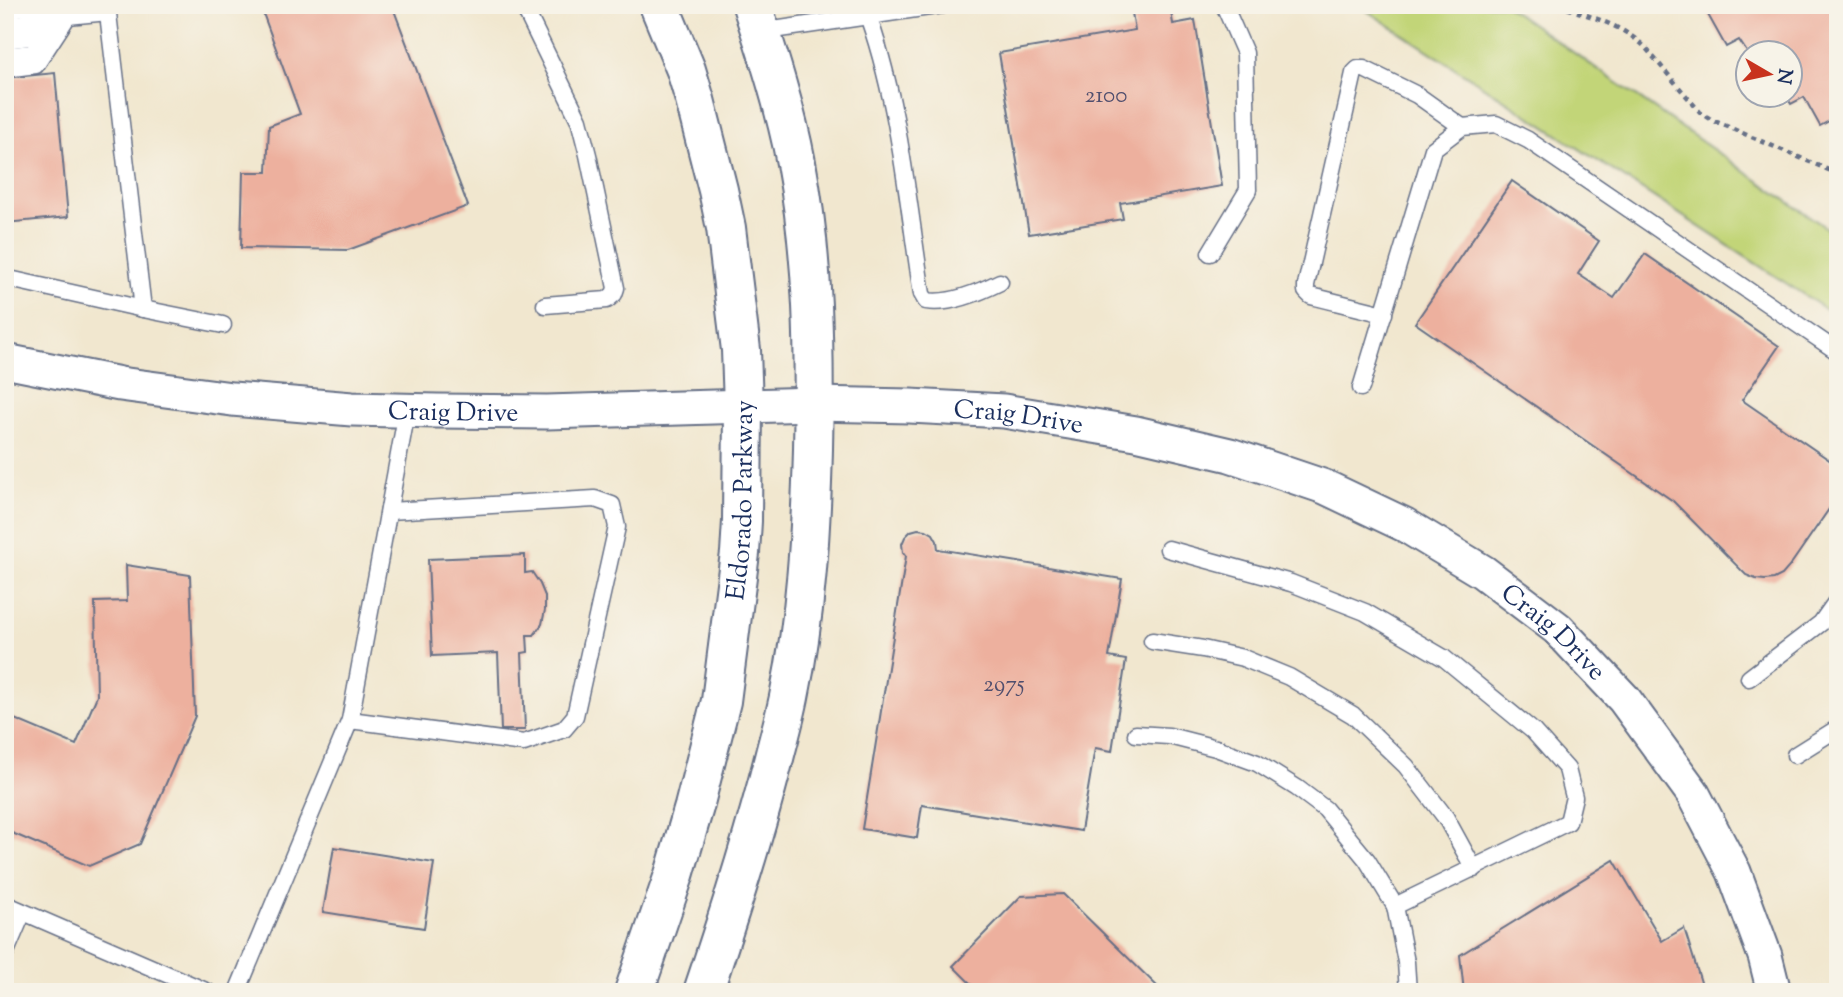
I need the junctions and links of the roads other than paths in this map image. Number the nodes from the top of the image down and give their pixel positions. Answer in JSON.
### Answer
{"nodes":[{"id":1,"x":49,"y":5,"type":"edge"},
{"id":2,"x":523,"y":5,"type":"edge"},
{"id":3,"x":659,"y":5,"type":"edge"},
{"id":4,"x":943,"y":5,"type":"edge"},
{"id":5,"x":1224,"y":5,"type":"edge"},
{"id":6,"x":107,"y":8,"type":"edge"},
{"id":7,"x":5,"y":10,"type":"edge"},
{"id":8,"x":63,"y":10,"type":"edge"},
{"id":9,"x":866,"y":11,"type":"edge"},
{"id":10,"x":756,"y":19,"type":"edge"},
{"id":11,"x":5,"y":26,"type":"edge"},
{"id":12,"x":5,"y":40,"type":"edge"},
{"id":13,"x":5,"y":56,"type":"edge"},
{"id":14,"x":5,"y":69,"type":"edge"},
{"id":15,"x":1462,"y":127,"type":"junction"},
{"id":16,"x":1210,"y":253,"type":"dead end"},
{"id":17,"x":5,"y":278,"type":"edge"},
{"id":18,"x":1000,"y":282,"type":"dead end"},
{"id":19,"x":545,"y":305,"type":"dead end"},
{"id":20,"x":143,"y":309,"type":"junction"},
{"id":21,"x":1384,"y":314,"type":"junction"},
{"id":22,"x":223,"y":325,"type":"dead end"},
{"id":23,"x":1838,"y":352,"type":"edge"},
{"id":24,"x":5,"y":361,"type":"edge"},
{"id":25,"x":1361,"y":388,"type":"dead end"},
{"id":26,"x":814,"y":404,"type":"junction"},
{"id":27,"x":743,"y":406,"type":"junction"},
{"id":28,"x":407,"y":411,"type":"junction"},
{"id":29,"x":389,"y":510,"type":"junction"},
{"id":30,"x":1168,"y":549,"type":"dead end"},
{"id":31,"x":1838,"y":599,"type":"edge"},
{"id":32,"x":1152,"y":641,"type":"dead end"},
{"id":33,"x":1749,"y":678,"type":"dead end"},
{"id":34,"x":350,"y":720,"type":"junction"},
{"id":35,"x":1838,"y":728,"type":"edge"},
{"id":36,"x":1136,"y":734,"type":"dead end"},
{"id":37,"x":1795,"y":755,"type":"dead end"},
{"id":38,"x":1474,"y":869,"type":"junction"},
{"id":39,"x":5,"y":904,"type":"edge"},
{"id":40,"x":1395,"y":906,"type":"junction"},
{"id":41,"x":23,"y":912,"type":"junction"},
{"id":42,"x":5,"y":954,"type":"edge"},
{"id":43,"x":208,"y":992,"type":"edge"},
{"id":44,"x":237,"y":992,"type":"edge"},
{"id":45,"x":634,"y":992,"type":"edge"},
{"id":46,"x":703,"y":992,"type":"edge"},
{"id":47,"x":1408,"y":992,"type":"edge"},
{"id":48,"x":1774,"y":992,"type":"edge"}],
"edges":[{"from":1,"to":8,"type":"lane"},
{"from":2,"to":19,"type":"lane"},
{"from":3,"to":27,"type":"main road","name":"Eldorado Parkway"},
{"from":4,"to":9,"type":"lane"},
{"from":5,"to":16,"type":"lane"},
{"from":6,"to":8,"type":"lane"},
{"from":6,"to":20,"type":"lane"},
{"from":7,"to":8,"type":"lane"},
{"from":8,"to":11,"type":"lane"},
{"from":8,"to":12,"type":"lane"},
{"from":8,"to":13,"type":"lane"},
{"from":8,"to":14,"type":"lane"},
{"from":9,"to":10,"type":"lane"},
{"from":9,"to":18,"type":"lane"},
{"from":10,"to":26,"type":"main road"},
{"from":15,"to":21,"type":"lane"},
{"from":15,"to":21,"type":"lane"},
{"from":15,"to":23,"type":"lane"},
{"from":17,"to":20,"type":"lane"},
{"from":20,"to":22,"type":"lane"},
{"from":21,"to":25,"type":"lane"},
{"from":24,"to":28,"type":"street","name":"Craig Drive"},
{"from":26,"to":27,"type":"street","name":"Craig Drive"},
{"from":26,"to":46,"type":"main road"},
{"from":26,"to":48,"type":"street","name":"Craig Drive"},
{"from":27,"to":28,"type":"street","name":"Craig Drive"},
{"from":27,"to":45,"type":"main road","name":"Eldorado Parkway"},
{"from":28,"to":29,"type":"lane"},
{"from":29,"to":34,"type":"lane"},
{"from":29,"to":34,"type":"lane"},
{"from":30,"to":38,"type":"lane"},
{"from":31,"to":33,"type":"lane"},
{"from":32,"to":38,"type":"lane"},
{"from":34,"to":44,"type":"lane"},
{"from":35,"to":37,"type":"lane"},
{"from":36,"to":40,"type":"lane"},
{"from":38,"to":40,"type":"lane"},
{"from":39,"to":41,"type":"lane"},
{"from":40,"to":47,"type":"lane"},
{"from":41,"to":42,"type":"lane"},
{"from":41,"to":43,"type":"lane"}]}
